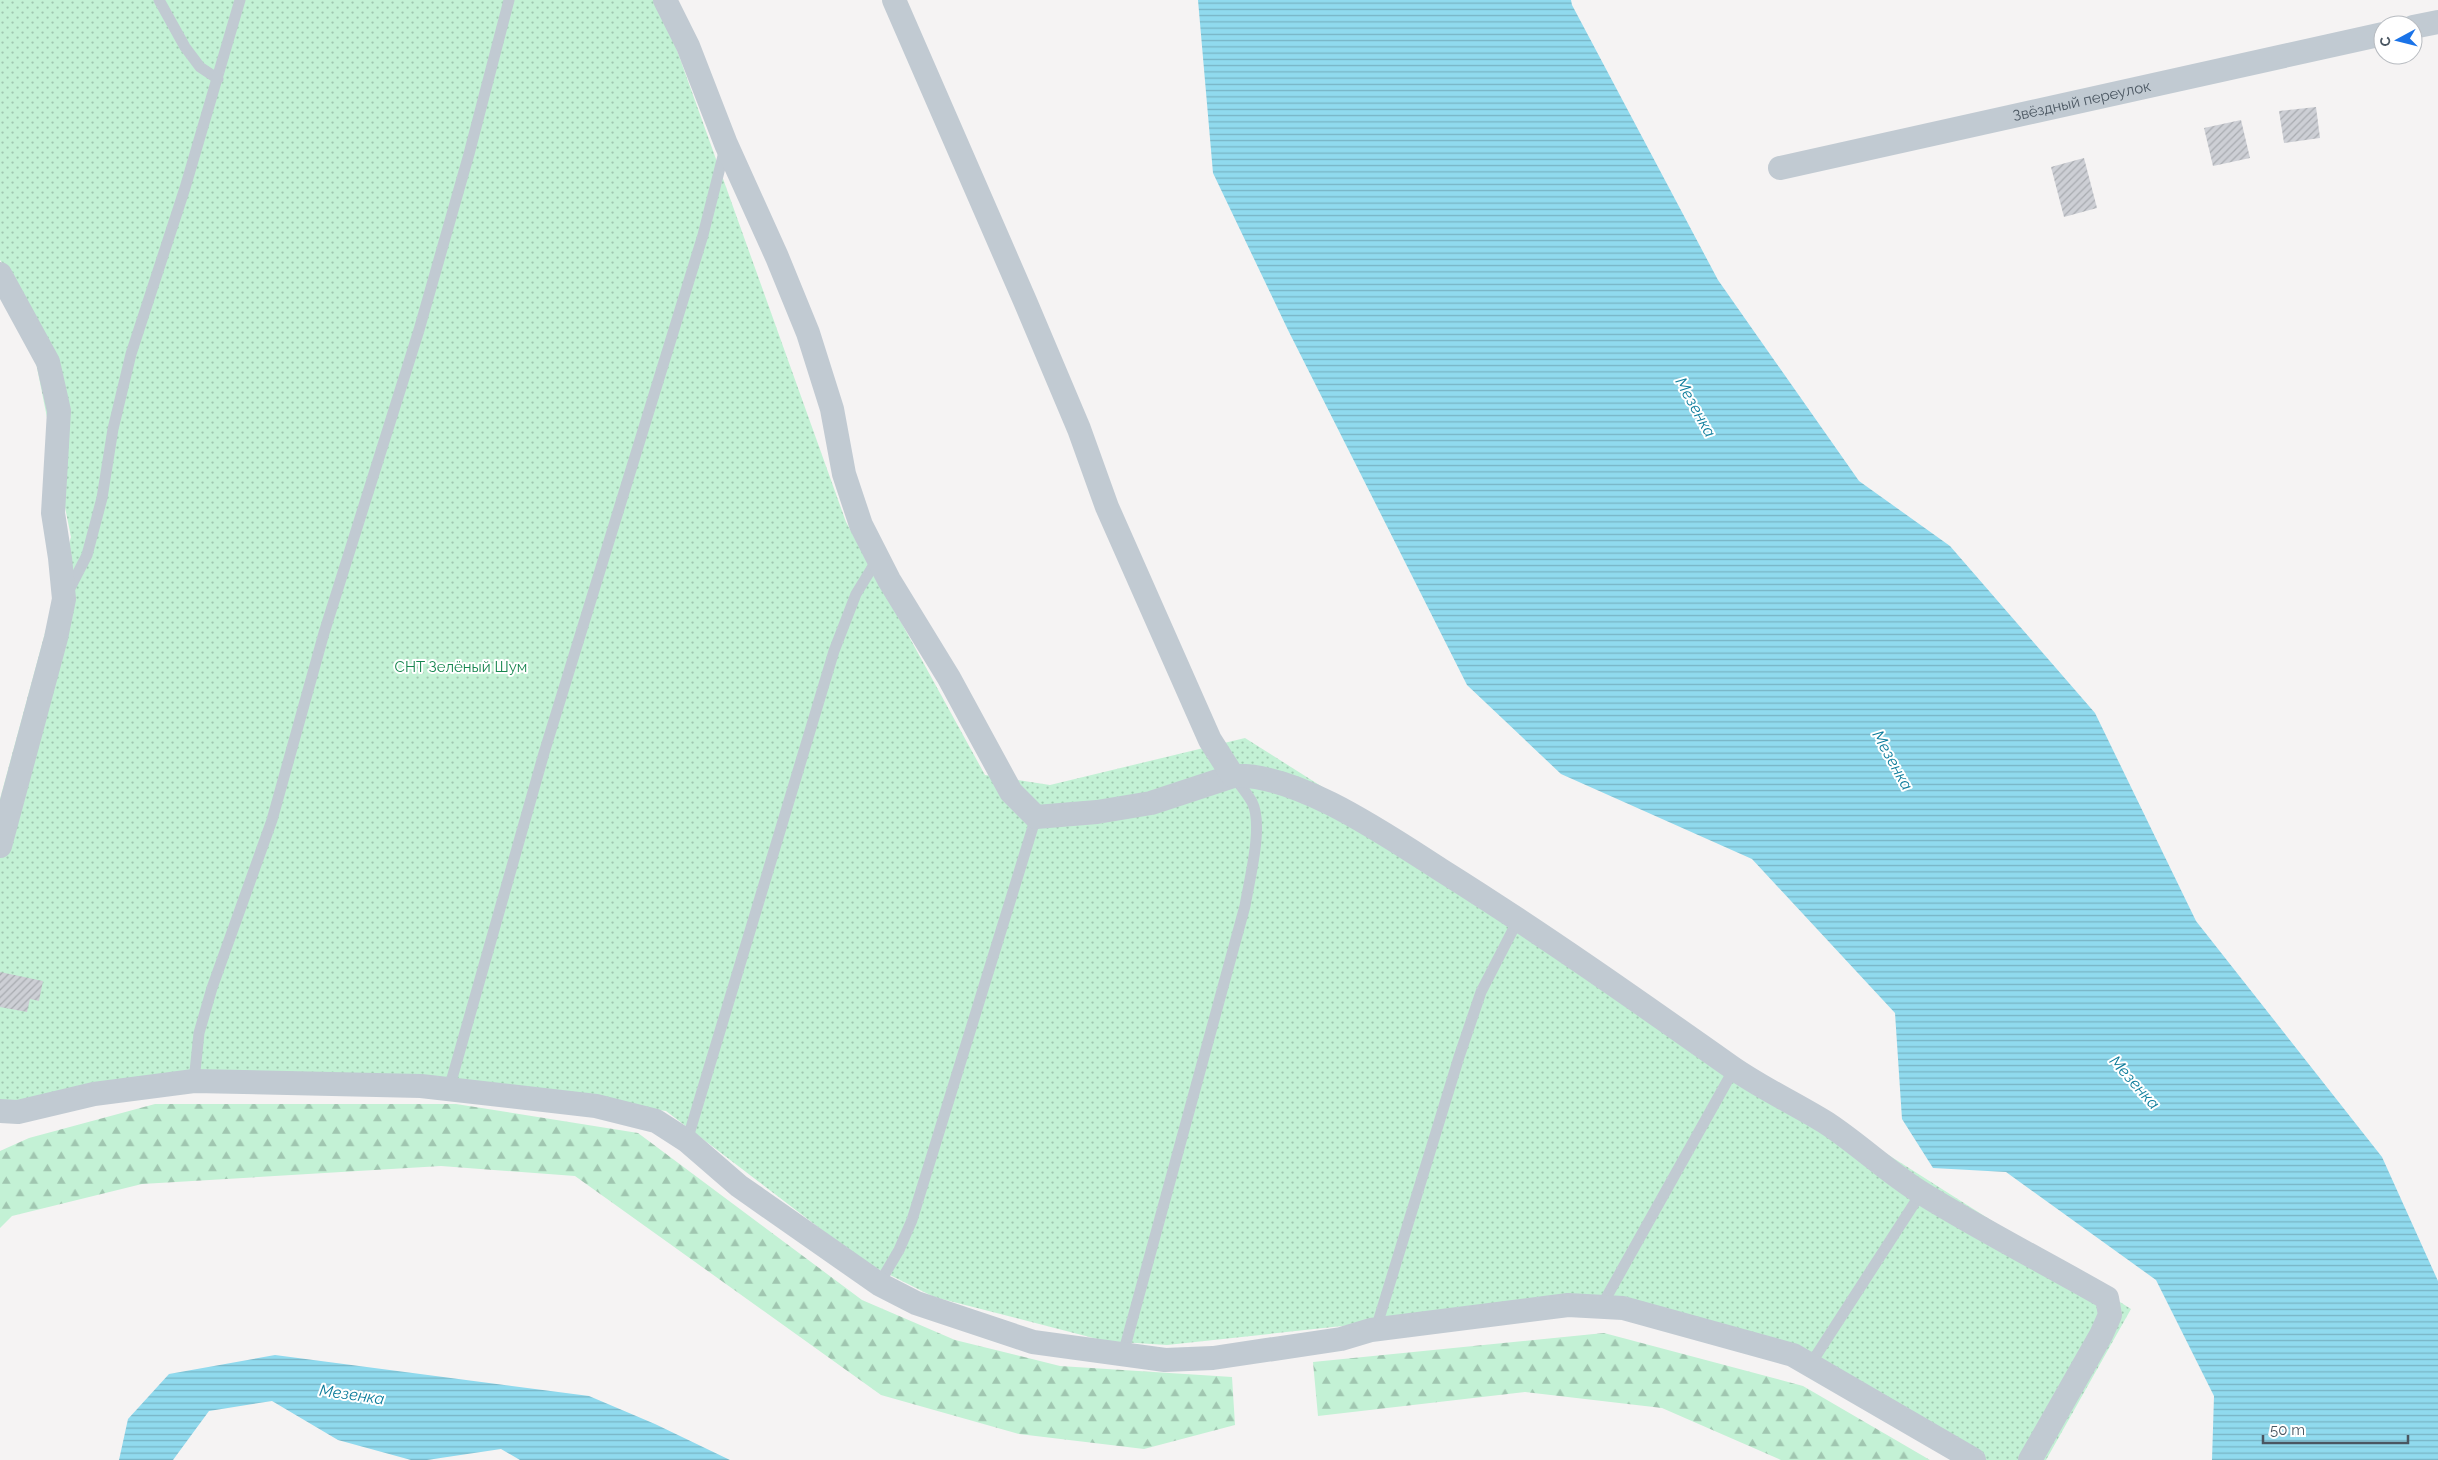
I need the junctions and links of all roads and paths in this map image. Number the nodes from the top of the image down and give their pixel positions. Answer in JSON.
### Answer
{"nodes":[{"id":1,"x":159,"y":0,"type":"edge"},
{"id":2,"x":240,"y":0,"type":"edge"},
{"id":3,"x":510,"y":0,"type":"edge"},
{"id":4,"x":665,"y":0,"type":"edge"},
{"id":5,"x":894,"y":0,"type":"edge"},
{"id":6,"x":2438,"y":22,"type":"edge"},
{"id":7,"x":2423,"y":25,"type":"edge"},
{"id":8,"x":2373,"y":36,"type":"edge"},
{"id":9,"x":218,"y":78,"type":"junction"},
{"id":10,"x":726,"y":144,"type":"junction"},
{"id":11,"x":1780,"y":168,"type":"dead end"},
{"id":12,"x":0,"y":274,"type":"edge"},
{"id":13,"x":878,"y":558,"type":"junction"},
{"id":14,"x":64,"y":599,"type":"junction"},
{"id":15,"x":1233,"y":776,"type":"junction"},
{"id":16,"x":1036,"y":818,"type":"junction"},
{"id":17,"x":0,"y":846,"type":"edge"},
{"id":18,"x":1518,"y":918,"type":"junction"},
{"id":19,"x":1734,"y":1069,"type":"junction"},
{"id":20,"x":194,"y":1081,"type":"junction"},
{"id":21,"x":449,"y":1090,"type":"junction"},
{"id":22,"x":0,"y":1111,"type":"edge"},
{"id":23,"x":687,"y":1141,"type":"junction"},
{"id":24,"x":1921,"y":1193,"type":"junction"},
{"id":25,"x":879,"y":1284,"type":"junction"},
{"id":26,"x":1601,"y":1307,"type":"junction"},
{"id":27,"x":1371,"y":1330,"type":"junction"},
{"id":28,"x":1123,"y":1354,"type":"junction"},
{"id":29,"x":1810,"y":1365,"type":"junction"},
{"id":30,"x":1974,"y":1460,"type":"edge"},
{"id":31,"x":2030,"y":1460,"type":"edge"}],
"edges":[{"from":1,"to":9,"type":"lane"},
{"from":2,"to":9,"type":"lane"},
{"from":3,"to":20,"type":"lane"},
{"from":4,"to":10,"type":"street"},
{"from":5,"to":15,"type":"street"},
{"from":6,"to":7,"type":"street"},
{"from":8,"to":11,"type":"street","name":"Звёздный переулок"},
{"from":9,"to":14,"type":"lane"},
{"from":10,"to":13,"type":"street"},
{"from":10,"to":21,"type":"lane"},
{"from":12,"to":14,"type":"street"},
{"from":13,"to":16,"type":"street"},
{"from":13,"to":23,"type":"lane"},
{"from":14,"to":17,"type":"street"},
{"from":15,"to":16,"type":"street"},
{"from":15,"to":18,"type":"street"},
{"from":15,"to":28,"type":"lane"},
{"from":16,"to":25,"type":"lane"},
{"from":18,"to":19,"type":"street"},
{"from":18,"to":27,"type":"lane"},
{"from":19,"to":24,"type":"street"},
{"from":19,"to":26,"type":"lane"},
{"from":20,"to":21,"type":"street"},
{"from":20,"to":22,"type":"street"},
{"from":21,"to":23,"type":"street"},
{"from":23,"to":25,"type":"street"},
{"from":24,"to":29,"type":"lane"},
{"from":24,"to":31,"type":"street"},
{"from":25,"to":28,"type":"street"},
{"from":26,"to":27,"type":"street"},
{"from":26,"to":29,"type":"street"},
{"from":27,"to":28,"type":"street"},
{"from":29,"to":30,"type":"street"}]}
